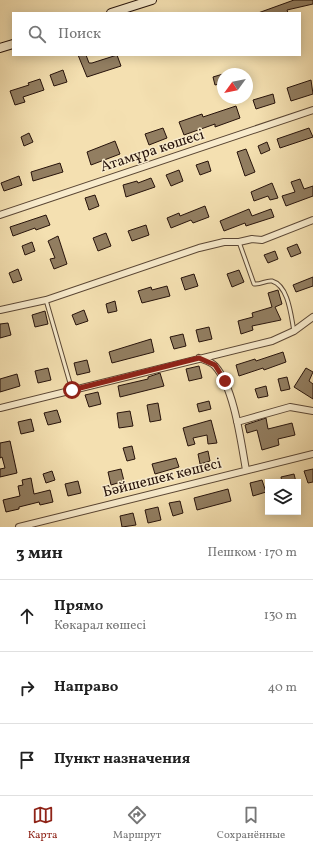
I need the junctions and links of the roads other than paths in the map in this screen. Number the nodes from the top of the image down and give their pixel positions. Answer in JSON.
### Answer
{"nodes":[{"id":1,"x":152,"y":0,"type":"edge"},
{"id":2,"x":114,"y":12,"type":"edge"},
{"id":3,"x":12,"y":44,"type":"edge"},
{"id":4,"x":0,"y":48,"type":"edge"},
{"id":5,"x":313,"y":110,"type":"edge"},
{"id":6,"x":0,"y":215,"type":"edge"},
{"id":7,"x":313,"y":220,"type":"edge"},
{"id":8,"x":239,"y":242,"type":"junction"},
{"id":9,"x":46,"y":300,"type":"junction"},
{"id":10,"x":0,"y":310,"type":"edge"},
{"id":11,"x":313,"y":317,"type":"edge"},
{"id":12,"x":294,"y":331,"type":"junction"},
{"id":13,"x":199,"y":358,"type":"junction"},
{"id":14,"x":72,"y":390,"type":"junction"},
{"id":15,"x":0,"y":408,"type":"edge"},
{"id":16,"x":313,"y":411,"type":"edge"},
{"id":17,"x":237,"y":422,"type":"junction"},
{"id":18,"x":313,"y":454,"type":"edge"},
{"id":19,"x":246,"y":470,"type":"junction"},
{"id":20,"x":19,"y":527,"type":"edge"}],
"edges":[{"from":1,"to":2,"type":"street"},
{"from":3,"to":4,"type":"street"},
{"from":5,"to":6,"type":"street","name":"Атамұра көшесі"},
{"from":7,"to":8,"type":"street"},
{"from":8,"to":9,"type":"street"},
{"from":8,"to":12,"type":"lane"},
{"from":9,"to":10,"type":"street"},
{"from":9,"to":14,"type":"lane"},
{"from":11,"to":12,"type":"street"},
{"from":12,"to":13,"type":"street"},
{"from":13,"to":14,"type":"street"},
{"from":13,"to":17,"type":"street"},
{"from":14,"to":15,"type":"street"},
{"from":16,"to":17,"type":"street"},
{"from":17,"to":19,"type":"street"},
{"from":18,"to":19,"type":"street","name":"Бәйшешек көшесі"},
{"from":19,"to":20,"type":"street","name":"Бәйшешек көшесі"}]}
